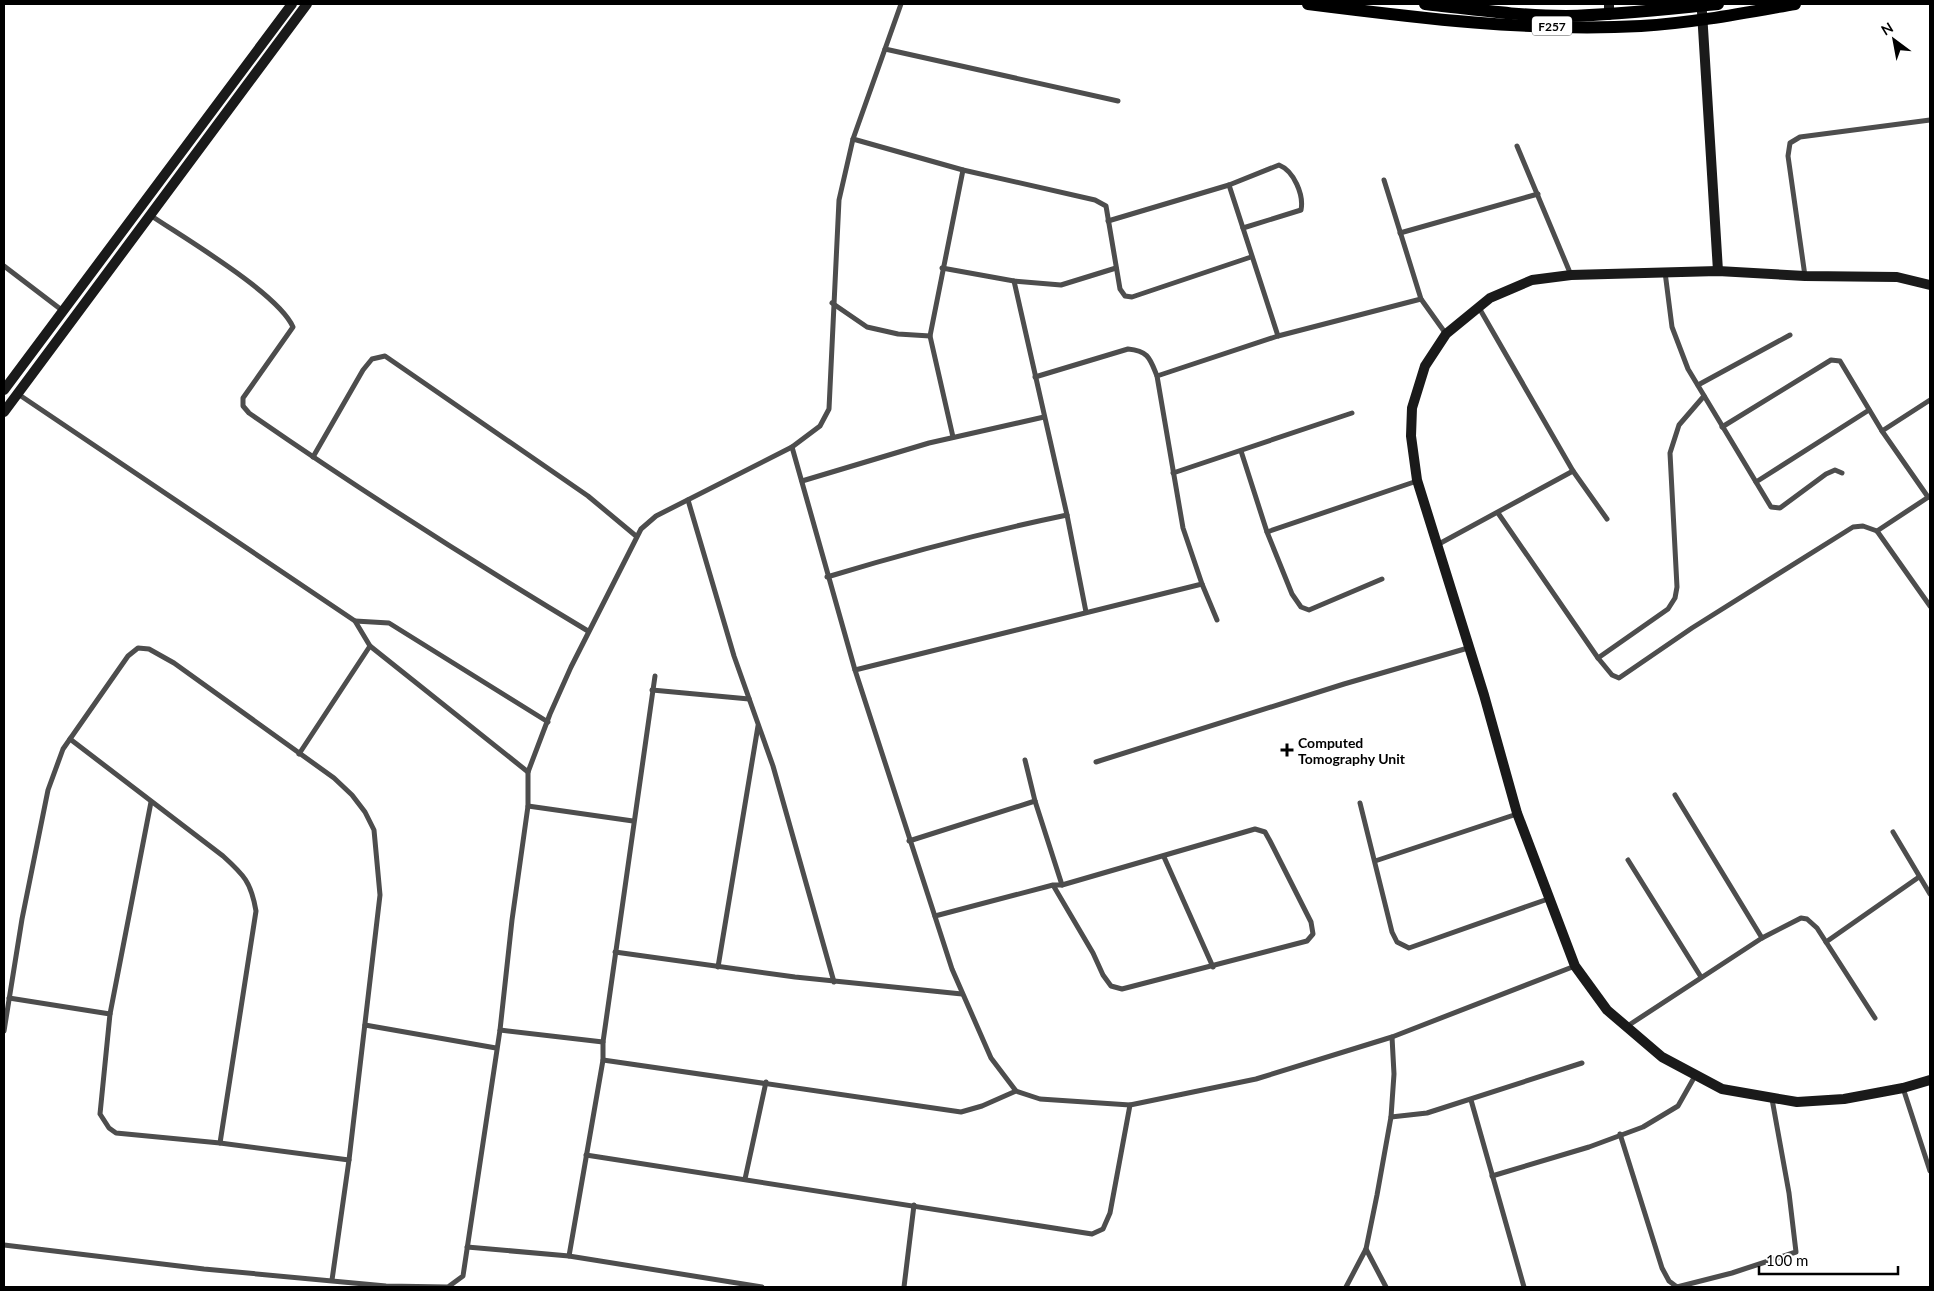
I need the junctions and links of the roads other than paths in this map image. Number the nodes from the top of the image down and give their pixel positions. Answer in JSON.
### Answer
{"nodes":[{"id":1,"x":292,"y":4,"type":"edge"},
{"id":2,"x":307,"y":4,"type":"edge"},
{"id":3,"x":901,"y":4,"type":"edge"},
{"id":4,"x":1308,"y":4,"type":"edge"},
{"id":5,"x":1425,"y":4,"type":"edge"},
{"id":6,"x":1718,"y":4,"type":"edge"},
{"id":7,"x":1795,"y":4,"type":"edge"},
{"id":8,"x":1702,"y":6,"type":"junction"},
{"id":9,"x":1504,"y":8,"type":"edge"},
{"id":10,"x":1609,"y":9,"type":"edge"},
{"id":11,"x":1702,"y":20,"type":"junction"},
{"id":12,"x":885,"y":49,"type":"junction"},
{"id":13,"x":1118,"y":101,"type":"dead end"},
{"id":14,"x":1930,"y":120,"type":"edge"},
{"id":15,"x":853,"y":139,"type":"junction"},
{"id":16,"x":1517,"y":146,"type":"dead end"},
{"id":17,"x":962,"y":170,"type":"junction"},
{"id":18,"x":1384,"y":180,"type":"dead end"},
{"id":19,"x":1229,"y":185,"type":"junction"},
{"id":20,"x":1538,"y":194,"type":"junction"},
{"id":21,"x":150,"y":215,"type":"junction"},
{"id":22,"x":1108,"y":221,"type":"junction"},
{"id":23,"x":1243,"y":228,"type":"junction"},
{"id":24,"x":1400,"y":233,"type":"junction"},
{"id":25,"x":1251,"y":257,"type":"junction"},
{"id":26,"x":4,"y":266,"type":"edge"},
{"id":27,"x":942,"y":268,"type":"junction"},
{"id":28,"x":1116,"y":268,"type":"junction"},
{"id":29,"x":1718,"y":271,"type":"junction"},
{"id":30,"x":1665,"y":272,"type":"junction"},
{"id":31,"x":1571,"y":275,"type":"junction"},
{"id":32,"x":1805,"y":276,"type":"junction"},
{"id":33,"x":1014,"y":281,"type":"junction"},
{"id":34,"x":1930,"y":285,"type":"edge"},
{"id":35,"x":1421,"y":299,"type":"junction"},
{"id":36,"x":832,"y":304,"type":"junction"},
{"id":37,"x":1478,"y":306,"type":"junction"},
{"id":38,"x":63,"y":311,"type":"junction"},
{"id":39,"x":1446,"y":334,"type":"junction"},
{"id":40,"x":1790,"y":335,"type":"dead end"},
{"id":41,"x":930,"y":336,"type":"junction"},
{"id":42,"x":1278,"y":336,"type":"junction"},
{"id":43,"x":1157,"y":376,"type":"junction"},
{"id":44,"x":1035,"y":377,"type":"junction"},
{"id":45,"x":1698,"y":385,"type":"junction"},
{"id":46,"x":4,"y":390,"type":"edge"},
{"id":47,"x":18,"y":394,"type":"junction"},
{"id":48,"x":1704,"y":396,"type":"junction"},
{"id":49,"x":1930,"y":400,"type":"edge"},
{"id":50,"x":1869,"y":410,"type":"junction"},
{"id":51,"x":4,"y":412,"type":"edge"},
{"id":52,"x":1352,"y":413,"type":"dead end"},
{"id":53,"x":1044,"y":417,"type":"junction"},
{"id":54,"x":1722,"y":427,"type":"junction"},
{"id":55,"x":1882,"y":431,"type":"junction"},
{"id":56,"x":953,"y":437,"type":"junction"},
{"id":57,"x":792,"y":446,"type":"junction"},
{"id":58,"x":1241,"y":451,"type":"junction"},
{"id":59,"x":313,"y":457,"type":"junction"},
{"id":60,"x":1573,"y":471,"type":"junction"},
{"id":61,"x":1173,"y":473,"type":"junction"},
{"id":62,"x":1842,"y":473,"type":"dead end"},
{"id":63,"x":1417,"y":480,"type":"junction"},
{"id":64,"x":802,"y":481,"type":"junction"},
{"id":65,"x":1756,"y":482,"type":"junction"},
{"id":66,"x":1929,"y":497,"type":"edge"},
{"id":67,"x":688,"y":500,"type":"junction"},
{"id":68,"x":1498,"y":513,"type":"junction"},
{"id":69,"x":1067,"y":515,"type":"junction"},
{"id":70,"x":1607,"y":519,"type":"dead end"},
{"id":71,"x":1877,"y":531,"type":"junction"},
{"id":72,"x":1267,"y":532,"type":"junction"},
{"id":73,"x":636,"y":536,"type":"junction"},
{"id":74,"x":1436,"y":545,"type":"junction"},
{"id":75,"x":827,"y":577,"type":"junction"},
{"id":76,"x":1382,"y":579,"type":"dead end"},
{"id":77,"x":1202,"y":584,"type":"junction"},
{"id":78,"x":1930,"y":606,"type":"edge"},
{"id":79,"x":1086,"y":612,"type":"junction"},
{"id":80,"x":1217,"y":620,"type":"dead end"},
{"id":81,"x":355,"y":621,"type":"junction"},
{"id":82,"x":588,"y":631,"type":"junction"},
{"id":83,"x":370,"y":646,"type":"junction"},
{"id":84,"x":1468,"y":648,"type":"junction"},
{"id":85,"x":1598,"y":658,"type":"junction"},
{"id":86,"x":855,"y":670,"type":"junction"},
{"id":87,"x":655,"y":676,"type":"dead end"},
{"id":88,"x":652,"y":690,"type":"junction"},
{"id":89,"x":749,"y":699,"type":"junction"},
{"id":90,"x":548,"y":722,"type":"junction"},
{"id":91,"x":758,"y":725,"type":"junction"},
{"id":92,"x":70,"y":739,"type":"junction"},
{"id":93,"x":299,"y":754,"type":"junction"},
{"id":94,"x":1025,"y":760,"type":"dead end"},
{"id":95,"x":1096,"y":762,"type":"dead end"},
{"id":96,"x":528,"y":772,"type":"junction"},
{"id":97,"x":1675,"y":795,"type":"dead end"},
{"id":98,"x":1035,"y":801,"type":"junction"},
{"id":99,"x":150,"y":802,"type":"junction"},
{"id":100,"x":1360,"y":803,"type":"dead end"},
{"id":101,"x":528,"y":806,"type":"junction"},
{"id":102,"x":1517,"y":814,"type":"junction"},
{"id":103,"x":633,"y":821,"type":"junction"},
{"id":104,"x":1893,"y":832,"type":"dead end"},
{"id":105,"x":909,"y":841,"type":"junction"},
{"id":106,"x":1164,"y":857,"type":"junction"},
{"id":107,"x":1628,"y":860,"type":"dead end"},
{"id":108,"x":1375,"y":861,"type":"junction"},
{"id":109,"x":1919,"y":877,"type":"junction"},
{"id":110,"x":1053,"y":885,"type":"junction"},
{"id":111,"x":1062,"y":885,"type":"junction"},
{"id":112,"x":1930,"y":894,"type":"edge"},
{"id":113,"x":1548,"y":899,"type":"junction"},
{"id":114,"x":936,"y":916,"type":"junction"},
{"id":115,"x":1762,"y":938,"type":"junction"},
{"id":116,"x":1826,"y":942,"type":"junction"},
{"id":117,"x":615,"y":952,"type":"junction"},
{"id":118,"x":1575,"y":966,"type":"junction"},
{"id":119,"x":718,"y":967,"type":"junction"},
{"id":120,"x":1213,"y":967,"type":"junction"},
{"id":121,"x":1702,"y":978,"type":"junction"},
{"id":122,"x":834,"y":982,"type":"junction"},
{"id":123,"x":962,"y":994,"type":"junction"},
{"id":124,"x":9,"y":998,"type":"junction"},
{"id":125,"x":110,"y":1014,"type":"junction"},
{"id":126,"x":1875,"y":1018,"type":"dead end"},
{"id":127,"x":366,"y":1025,"type":"junction"},
{"id":128,"x":1626,"y":1027,"type":"junction"},
{"id":129,"x":500,"y":1030,"type":"junction"},
{"id":130,"x":4,"y":1031,"type":"edge"},
{"id":131,"x":1392,"y":1037,"type":"junction"},
{"id":132,"x":603,"y":1042,"type":"junction"},
{"id":133,"x":496,"y":1048,"type":"junction"},
{"id":134,"x":603,"y":1060,"type":"junction"},
{"id":135,"x":1582,"y":1063,"type":"dead end"},
{"id":136,"x":1695,"y":1076,"type":"junction"},
{"id":137,"x":1930,"y":1080,"type":"edge"},
{"id":138,"x":766,"y":1082,"type":"junction"},
{"id":139,"x":1903,"y":1088,"type":"junction"},
{"id":140,"x":1016,"y":1091,"type":"junction"},
{"id":141,"x":1772,"y":1099,"type":"junction"},
{"id":142,"x":1470,"y":1100,"type":"junction"},
{"id":143,"x":1130,"y":1106,"type":"junction"},
{"id":144,"x":1391,"y":1117,"type":"junction"},
{"id":145,"x":1620,"y":1134,"type":"junction"},
{"id":146,"x":220,"y":1143,"type":"junction"},
{"id":147,"x":586,"y":1155,"type":"junction"},
{"id":148,"x":349,"y":1160,"type":"junction"},
{"id":149,"x":1930,"y":1171,"type":"edge"},
{"id":150,"x":1492,"y":1176,"type":"junction"},
{"id":151,"x":745,"y":1179,"type":"junction"},
{"id":152,"x":914,"y":1205,"type":"junction"},
{"id":153,"x":4,"y":1245,"type":"edge"},
{"id":154,"x":467,"y":1247,"type":"junction"},
{"id":155,"x":1366,"y":1249,"type":"junction"},
{"id":156,"x":569,"y":1256,"type":"junction"},
{"id":157,"x":332,"y":1280,"type":"junction"},
{"id":158,"x":386,"y":1287,"type":"edge"},
{"id":159,"x":762,"y":1287,"type":"edge"},
{"id":160,"x":904,"y":1287,"type":"edge"},
{"id":161,"x":1346,"y":1287,"type":"edge"},
{"id":162,"x":1386,"y":1287,"type":"edge"},
{"id":163,"x":1524,"y":1287,"type":"edge"}],
"edges":[{"from":1,"to":38,"type":"street"},
{"from":2,"to":21,"type":"street"},
{"from":3,"to":12,"type":"street"},
{"from":4,"to":11,"type":"main road","number":"F257"},
{"from":5,"to":9,"type":"main road","number":"F257"},
{"from":6,"to":8,"type":"main road","number":"F257"},
{"from":7,"to":11,"type":"main road","number":"F257"},
{"from":8,"to":10,"type":"main road","number":"F257"},
{"from":8,"to":11,"type":"street"},
{"from":9,"to":10,"type":"main road","number":"F257"},
{"from":11,"to":29,"type":"street"},
{"from":12,"to":13,"type":"street"},
{"from":12,"to":15,"type":"street"},
{"from":14,"to":32,"type":"street"},
{"from":15,"to":17,"type":"street"},
{"from":15,"to":36,"type":"street"},
{"from":16,"to":20,"type":"street"},
{"from":17,"to":22,"type":"street"},
{"from":17,"to":27,"type":"street"},
{"from":18,"to":24,"type":"street"},
{"from":19,"to":22,"type":"street"},
{"from":19,"to":23,"type":"street"},
{"from":19,"to":23,"type":"street"},
{"from":20,"to":24,"type":"street"},
{"from":20,"to":31,"type":"street"},
{"from":21,"to":47,"type":"street"},
{"from":21,"to":59,"type":"street"},
{"from":22,"to":28,"type":"street"},
{"from":23,"to":25,"type":"street"},
{"from":24,"to":35,"type":"street"},
{"from":25,"to":28,"type":"street"},
{"from":25,"to":42,"type":"street"},
{"from":26,"to":38,"type":"street"},
{"from":27,"to":33,"type":"street"},
{"from":27,"to":41,"type":"street"},
{"from":28,"to":33,"type":"street"},
{"from":29,"to":30,"type":"street"},
{"from":29,"to":32,"type":"street"},
{"from":30,"to":31,"type":"street"},
{"from":30,"to":45,"type":"street"},
{"from":31,"to":37,"type":"street"},
{"from":32,"to":34,"type":"street"},
{"from":33,"to":44,"type":"street"},
{"from":35,"to":39,"type":"street"},
{"from":35,"to":42,"type":"street"},
{"from":36,"to":41,"type":"street"},
{"from":36,"to":57,"type":"street"},
{"from":37,"to":39,"type":"street"},
{"from":37,"to":60,"type":"street"},
{"from":38,"to":46,"type":"street"},
{"from":39,"to":63,"type":"street"},
{"from":40,"to":45,"type":"street"},
{"from":41,"to":56,"type":"street"},
{"from":42,"to":43,"type":"street"},
{"from":43,"to":44,"type":"street"},
{"from":43,"to":61,"type":"street"},
{"from":44,"to":53,"type":"street"},
{"from":45,"to":48,"type":"street"},
{"from":47,"to":51,"type":"street"},
{"from":47,"to":81,"type":"street"},
{"from":48,"to":54,"type":"street"},
{"from":48,"to":85,"type":"street"},
{"from":49,"to":55,"type":"street"},
{"from":50,"to":54,"type":"street"},
{"from":50,"to":55,"type":"street"},
{"from":50,"to":65,"type":"street"},
{"from":52,"to":58,"type":"street"},
{"from":53,"to":56,"type":"street"},
{"from":53,"to":69,"type":"street"},
{"from":54,"to":65,"type":"street"},
{"from":55,"to":66,"type":"street"},
{"from":56,"to":64,"type":"street"},
{"from":57,"to":64,"type":"street"},
{"from":57,"to":67,"type":"street"},
{"from":58,"to":61,"type":"street"},
{"from":58,"to":72,"type":"street"},
{"from":59,"to":73,"type":"street"},
{"from":59,"to":82,"type":"street"},
{"from":60,"to":68,"type":"street"},
{"from":60,"to":70,"type":"street"},
{"from":61,"to":77,"type":"street"},
{"from":62,"to":65,"type":"street"},
{"from":63,"to":72,"type":"street"},
{"from":63,"to":74,"type":"street"},
{"from":64,"to":75,"type":"street"},
{"from":66,"to":71,"type":"street"},
{"from":67,"to":73,"type":"street"},
{"from":67,"to":89,"type":"street"},
{"from":68,"to":74,"type":"street"},
{"from":68,"to":85,"type":"street"},
{"from":69,"to":75,"type":"street"},
{"from":69,"to":79,"type":"street"},
{"from":71,"to":78,"type":"street"},
{"from":71,"to":85,"type":"street"},
{"from":72,"to":76,"type":"street"},
{"from":73,"to":82,"type":"street"},
{"from":74,"to":84,"type":"street"},
{"from":75,"to":86,"type":"street"},
{"from":77,"to":79,"type":"street"},
{"from":77,"to":80,"type":"street"},
{"from":79,"to":86,"type":"street"},
{"from":81,"to":83,"type":"street"},
{"from":81,"to":90,"type":"street"},
{"from":82,"to":90,"type":"street"},
{"from":83,"to":93,"type":"street"},
{"from":83,"to":96,"type":"street"},
{"from":84,"to":95,"type":"street"},
{"from":84,"to":102,"type":"street"},
{"from":86,"to":105,"type":"street"},
{"from":87,"to":88,"type":"street"},
{"from":88,"to":89,"type":"street"},
{"from":88,"to":103,"type":"street"},
{"from":89,"to":91,"type":"street"},
{"from":90,"to":96,"type":"street"},
{"from":91,"to":119,"type":"street"},
{"from":91,"to":122,"type":"street"},
{"from":92,"to":93,"type":"street"},
{"from":92,"to":99,"type":"street"},
{"from":92,"to":124,"type":"street"},
{"from":93,"to":127,"type":"street"},
{"from":94,"to":98,"type":"street"},
{"from":96,"to":101,"type":"street"},
{"from":97,"to":115,"type":"street"},
{"from":98,"to":105,"type":"street"},
{"from":98,"to":111,"type":"street"},
{"from":99,"to":125,"type":"street"},
{"from":99,"to":146,"type":"street"},
{"from":100,"to":108,"type":"street"},
{"from":101,"to":103,"type":"street"},
{"from":101,"to":129,"type":"street"},
{"from":102,"to":108,"type":"street"},
{"from":102,"to":113,"type":"street"},
{"from":103,"to":117,"type":"street"},
{"from":104,"to":109,"type":"street"},
{"from":105,"to":114,"type":"street"},
{"from":106,"to":111,"type":"street"},
{"from":106,"to":120,"type":"street"},
{"from":106,"to":120,"type":"street"},
{"from":107,"to":121,"type":"street"},
{"from":108,"to":113,"type":"street"},
{"from":109,"to":112,"type":"street"},
{"from":109,"to":116,"type":"street"},
{"from":110,"to":111,"type":"street"},
{"from":110,"to":114,"type":"street"},
{"from":110,"to":120,"type":"street"},
{"from":113,"to":118,"type":"street"},
{"from":114,"to":123,"type":"street"},
{"from":115,"to":116,"type":"street"},
{"from":115,"to":121,"type":"street"},
{"from":116,"to":126,"type":"street"},
{"from":117,"to":119,"type":"street"},
{"from":117,"to":132,"type":"street"},
{"from":118,"to":128,"type":"street"},
{"from":118,"to":131,"type":"street"},
{"from":119,"to":122,"type":"street"},
{"from":121,"to":128,"type":"street"},
{"from":122,"to":123,"type":"street"},
{"from":123,"to":140,"type":"street"},
{"from":124,"to":125,"type":"street"},
{"from":124,"to":130,"type":"street"},
{"from":125,"to":146,"type":"street"},
{"from":127,"to":133,"type":"street"},
{"from":127,"to":148,"type":"street"},
{"from":128,"to":136,"type":"street"},
{"from":129,"to":132,"type":"street"},
{"from":129,"to":133,"type":"street"},
{"from":131,"to":143,"type":"street"},
{"from":131,"to":144,"type":"street"},
{"from":132,"to":134,"type":"street"},
{"from":133,"to":154,"type":"street"},
{"from":134,"to":138,"type":"street"},
{"from":134,"to":147,"type":"street"},
{"from":135,"to":142,"type":"street"},
{"from":136,"to":141,"type":"street"},
{"from":136,"to":145,"type":"street"},
{"from":137,"to":139,"type":"street"},
{"from":138,"to":140,"type":"street"},
{"from":138,"to":151,"type":"street"},
{"from":139,"to":141,"type":"street"},
{"from":139,"to":149,"type":"street"},
{"from":140,"to":143,"type":"street"},
{"from":141,"to":145,"type":"street"},
{"from":142,"to":144,"type":"street"},
{"from":142,"to":150,"type":"street"},
{"from":143,"to":152,"type":"street"},
{"from":144,"to":155,"type":"street"},
{"from":145,"to":150,"type":"street"},
{"from":146,"to":148,"type":"street"},
{"from":147,"to":151,"type":"street"},
{"from":147,"to":156,"type":"street"},
{"from":148,"to":157,"type":"street"},
{"from":150,"to":163,"type":"street"},
{"from":151,"to":152,"type":"street"},
{"from":152,"to":160,"type":"street"},
{"from":153,"to":157,"type":"street"},
{"from":154,"to":156,"type":"street"},
{"from":154,"to":158,"type":"street"},
{"from":155,"to":161,"type":"street"},
{"from":155,"to":162,"type":"street"},
{"from":156,"to":159,"type":"street"},
{"from":157,"to":158,"type":"street"}]}
